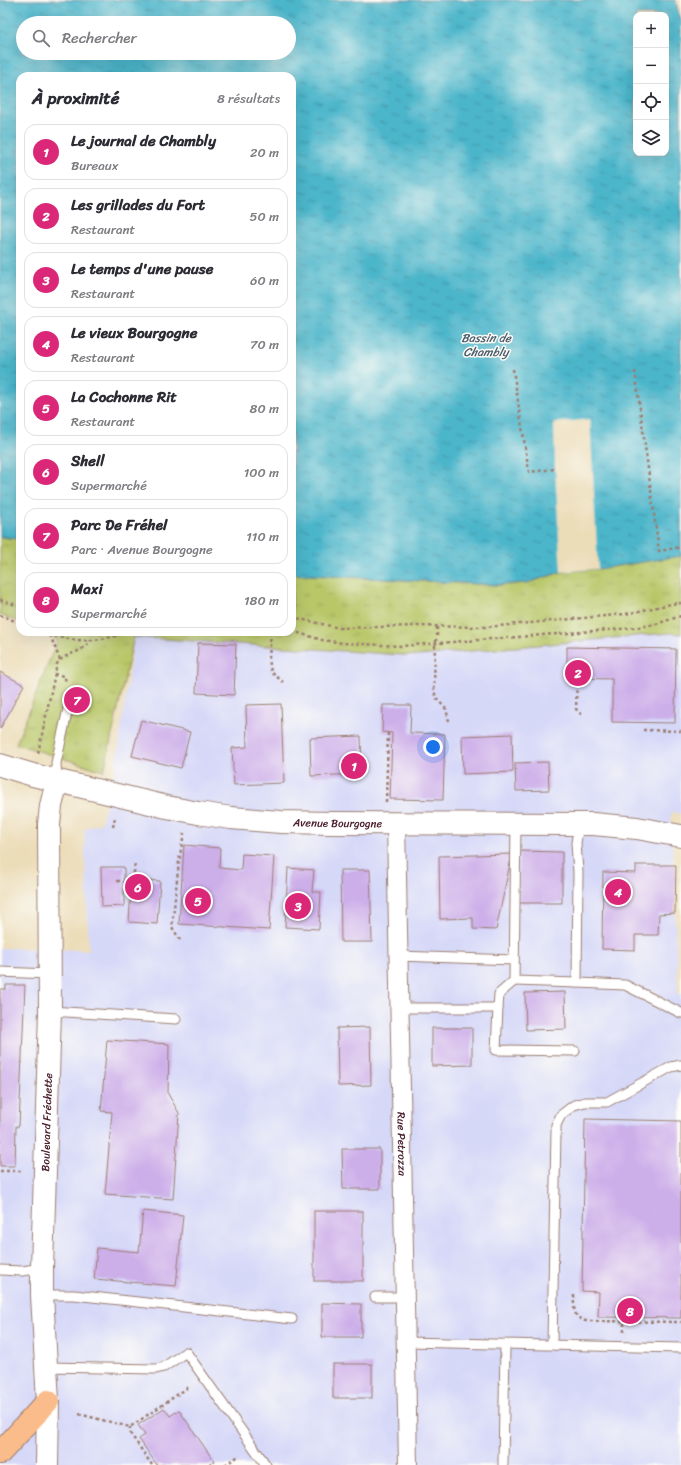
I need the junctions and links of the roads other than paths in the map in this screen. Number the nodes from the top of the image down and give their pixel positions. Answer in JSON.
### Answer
{"nodes":[{"id":1,"x":71,"y":695,"type":"dead end"},
{"id":2,"x":0,"y":765,"type":"edge"},
{"id":3,"x":57,"y":781,"type":"junction"},
{"id":4,"x":391,"y":815,"type":"junction"},
{"id":5,"x":516,"y":823,"type":"junction"},
{"id":6,"x":579,"y":823,"type":"junction"},
{"id":7,"x":681,"y":836,"type":"edge"},
{"id":8,"x":398,"y":956,"type":"junction"},
{"id":9,"x":514,"y":960,"type":"junction"},
{"id":10,"x":0,"y":972,"type":"edge"},
{"id":11,"x":50,"y":974,"type":"junction"},
{"id":12,"x":514,"y":981,"type":"junction"},
{"id":13,"x":577,"y":983,"type":"junction"},
{"id":14,"x":399,"y":1008,"type":"junction"},
{"id":15,"x":498,"y":1008,"type":"junction"},
{"id":16,"x":50,"y":1011,"type":"junction"},
{"id":17,"x":681,"y":1013,"type":"edge"},
{"id":18,"x":176,"y":1019,"type":"dead end"},
{"id":19,"x":575,"y":1051,"type":"dead end"},
{"id":20,"x":681,"y":1065,"type":"edge"},
{"id":21,"x":42,"y":1268,"type":"junction"},
{"id":22,"x":0,"y":1270,"type":"edge"},
{"id":23,"x":42,"y":1295,"type":"junction"},
{"id":24,"x":375,"y":1297,"type":"dead end"},
{"id":25,"x":405,"y":1297,"type":"junction"},
{"id":26,"x":292,"y":1319,"type":"dead end"},
{"id":27,"x":406,"y":1342,"type":"junction"},
{"id":28,"x":506,"y":1344,"type":"junction"},
{"id":29,"x":552,"y":1344,"type":"junction"},
{"id":30,"x":681,"y":1348,"type":"edge"},
{"id":31,"x":46,"y":1367,"type":"junction"},
{"id":32,"x":48,"y":1401,"type":"junction"},
{"id":33,"x":0,"y":1453,"type":"edge"},
{"id":34,"x":47,"y":1465,"type":"edge"},
{"id":35,"x":266,"y":1465,"type":"edge"},
{"id":36,"x":408,"y":1465,"type":"edge"},
{"id":37,"x":503,"y":1465,"type":"edge"}],
"edges":[{"from":1,"to":3,"type":"lane"},
{"from":2,"to":3,"type":"street","name":"Avenue Bourgogne"},
{"from":3,"to":4,"type":"street","name":"Avenue Bourgogne"},
{"from":3,"to":11,"type":"street","name":"Boulevard Fréchette"},
{"from":4,"to":5,"type":"street","name":"Avenue Bourgogne"},
{"from":4,"to":8,"type":"street","name":"Rue Petrozza"},
{"from":5,"to":6,"type":"street","name":"Avenue Bourgogne"},
{"from":5,"to":9,"type":"lane"},
{"from":6,"to":7,"type":"street","name":"Avenue Bourgogne"},
{"from":6,"to":13,"type":"lane"},
{"from":8,"to":9,"type":"lane"},
{"from":8,"to":14,"type":"street","name":"Rue Petrozza"},
{"from":9,"to":12,"type":"lane"},
{"from":10,"to":11,"type":"lane"},
{"from":11,"to":16,"type":"street","name":"Boulevard Fréchette"},
{"from":12,"to":13,"type":"lane"},
{"from":12,"to":15,"type":"lane"},
{"from":13,"to":17,"type":"lane"},
{"from":14,"to":15,"type":"lane"},
{"from":14,"to":25,"type":"street","name":"Rue Petrozza"},
{"from":15,"to":19,"type":"lane"},
{"from":16,"to":18,"type":"lane"},
{"from":16,"to":21,"type":"street","name":"Boulevard Fréchette"},
{"from":20,"to":29,"type":"lane"},
{"from":21,"to":22,"type":"lane"},
{"from":21,"to":23,"type":"street","name":"Boulevard Fréchette"},
{"from":23,"to":26,"type":"lane"},
{"from":23,"to":31,"type":"street","name":"Boulevard Fréchette"},
{"from":24,"to":25,"type":"lane"},
{"from":25,"to":27,"type":"street","name":"Rue Petrozza"},
{"from":27,"to":28,"type":"lane"},
{"from":27,"to":36,"type":"street","name":"Rue Petrozza"},
{"from":28,"to":29,"type":"lane"},
{"from":28,"to":37,"type":"lane"},
{"from":29,"to":30,"type":"lane"},
{"from":31,"to":32,"type":"street","name":"Boulevard Fréchette"},
{"from":31,"to":35,"type":"lane"},
{"from":32,"to":33,"type":"main road"},
{"from":32,"to":34,"type":"street","name":"Boulevard Fréchette"}]}
